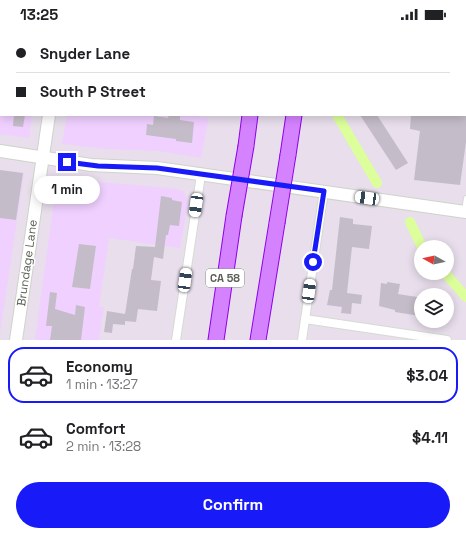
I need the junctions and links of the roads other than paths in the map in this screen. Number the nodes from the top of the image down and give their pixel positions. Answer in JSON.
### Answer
{"nodes":[{"id":1,"x":49,"y":116,"type":"edge"},
{"id":2,"x":250,"y":116,"type":"edge"},
{"id":3,"x":294,"y":116,"type":"edge"},
{"id":4,"x":0,"y":152,"type":"edge"},
{"id":5,"x":43,"y":158,"type":"junction"},
{"id":6,"x":201,"y":175,"type":"junction"},
{"id":7,"x":324,"y":191,"type":"junction"},
{"id":8,"x":466,"y":198,"type":"edge"},
{"id":9,"x":465,"y":212,"type":"edge"},
{"id":10,"x":305,"y":319,"type":"junction"},
{"id":11,"x":16,"y":340,"type":"edge"},
{"id":12,"x":176,"y":340,"type":"edge"},
{"id":13,"x":216,"y":340,"type":"edge"},
{"id":14,"x":258,"y":340,"type":"edge"},
{"id":15,"x":302,"y":340,"type":"edge"},
{"id":16,"x":447,"y":340,"type":"edge"}],
"edges":[{"from":1,"to":5,"type":"street","name":"Brundage Lane"},
{"from":2,"to":13,"type":"highway","number":"CA 58","bridge":true},
{"from":3,"to":14,"type":"highway","bridge":true},
{"from":4,"to":5,"type":"street"},
{"from":5,"to":6,"type":"street"},
{"from":5,"to":11,"type":"street","name":"Brundage Lane"},
{"from":6,"to":7,"type":"street"},
{"from":6,"to":12,"type":"street"},
{"from":7,"to":9,"type":"street"},
{"from":7,"to":10,"type":"street"},
{"from":8,"to":9,"type":"lane"},
{"from":10,"to":15,"type":"street"},
{"from":10,"to":16,"type":"street"}]}
